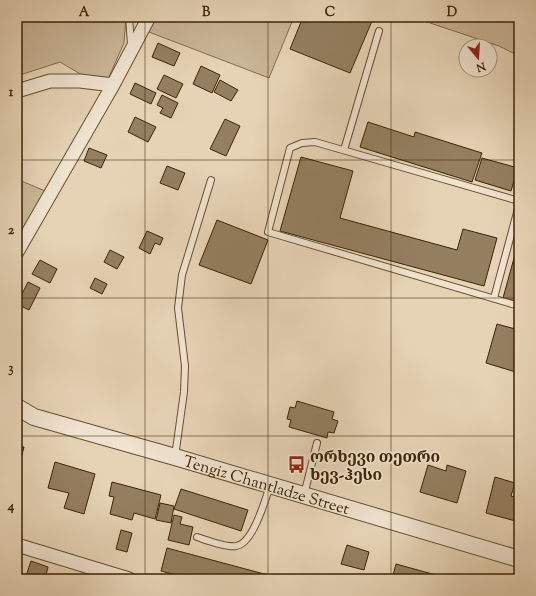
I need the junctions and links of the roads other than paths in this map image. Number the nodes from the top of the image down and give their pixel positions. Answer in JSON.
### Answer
{"nodes":[{"id":1,"x":129,"y":17,"type":"edge"},
{"id":2,"x":149,"y":17,"type":"edge"},
{"id":3,"x":379,"y":31,"type":"dead end"},
{"id":4,"x":132,"y":50,"type":"junction"},
{"id":5,"x":113,"y":85,"type":"junction"},
{"id":6,"x":17,"y":91,"type":"edge"},
{"id":7,"x":344,"y":150,"type":"junction"},
{"id":8,"x":211,"y":180,"type":"dead end"},
{"id":9,"x":519,"y":200,"type":"edge"},
{"id":10,"x":519,"y":205,"type":"edge"},
{"id":11,"x":17,"y":252,"type":"edge"},
{"id":12,"x":494,"y":298,"type":"junction"},
{"id":13,"x":519,"y":306,"type":"edge"},
{"id":14,"x":17,"y":406,"type":"edge"},
{"id":15,"x":317,"y":443,"type":"dead end"},
{"id":16,"x":175,"y":457,"type":"junction"},
{"id":17,"x":270,"y":486,"type":"junction"},
{"id":18,"x":304,"y":496,"type":"junction"},
{"id":19,"x":197,"y":538,"type":"dead end"},
{"id":20,"x":17,"y":545,"type":"edge"},
{"id":21,"x":519,"y":559,"type":"edge"},
{"id":22,"x":129,"y":579,"type":"edge"}],
"edges":[{"from":1,"to":4,"type":"lane"},
{"from":2,"to":4,"type":"street"},
{"from":3,"to":7,"type":"lane"},
{"from":4,"to":5,"type":"street"},
{"from":5,"to":6,"type":"street"},
{"from":5,"to":11,"type":"street"},
{"from":7,"to":9,"type":"lane"},
{"from":7,"to":12,"type":"lane"},
{"from":8,"to":16,"type":"lane"},
{"from":10,"to":12,"type":"lane"},
{"from":12,"to":13,"type":"lane"},
{"from":14,"to":16,"type":"street","name":"Tengiz Chantladze Street"},
{"from":15,"to":18,"type":"lane"},
{"from":16,"to":17,"type":"street","name":"Tengiz Chantladze Street"},
{"from":17,"to":18,"type":"street","name":"Tengiz Chantladze Street"},
{"from":17,"to":19,"type":"lane"},
{"from":18,"to":21,"type":"street","name":"Tengiz Chantladze Street"},
{"from":20,"to":22,"type":"street"}]}
